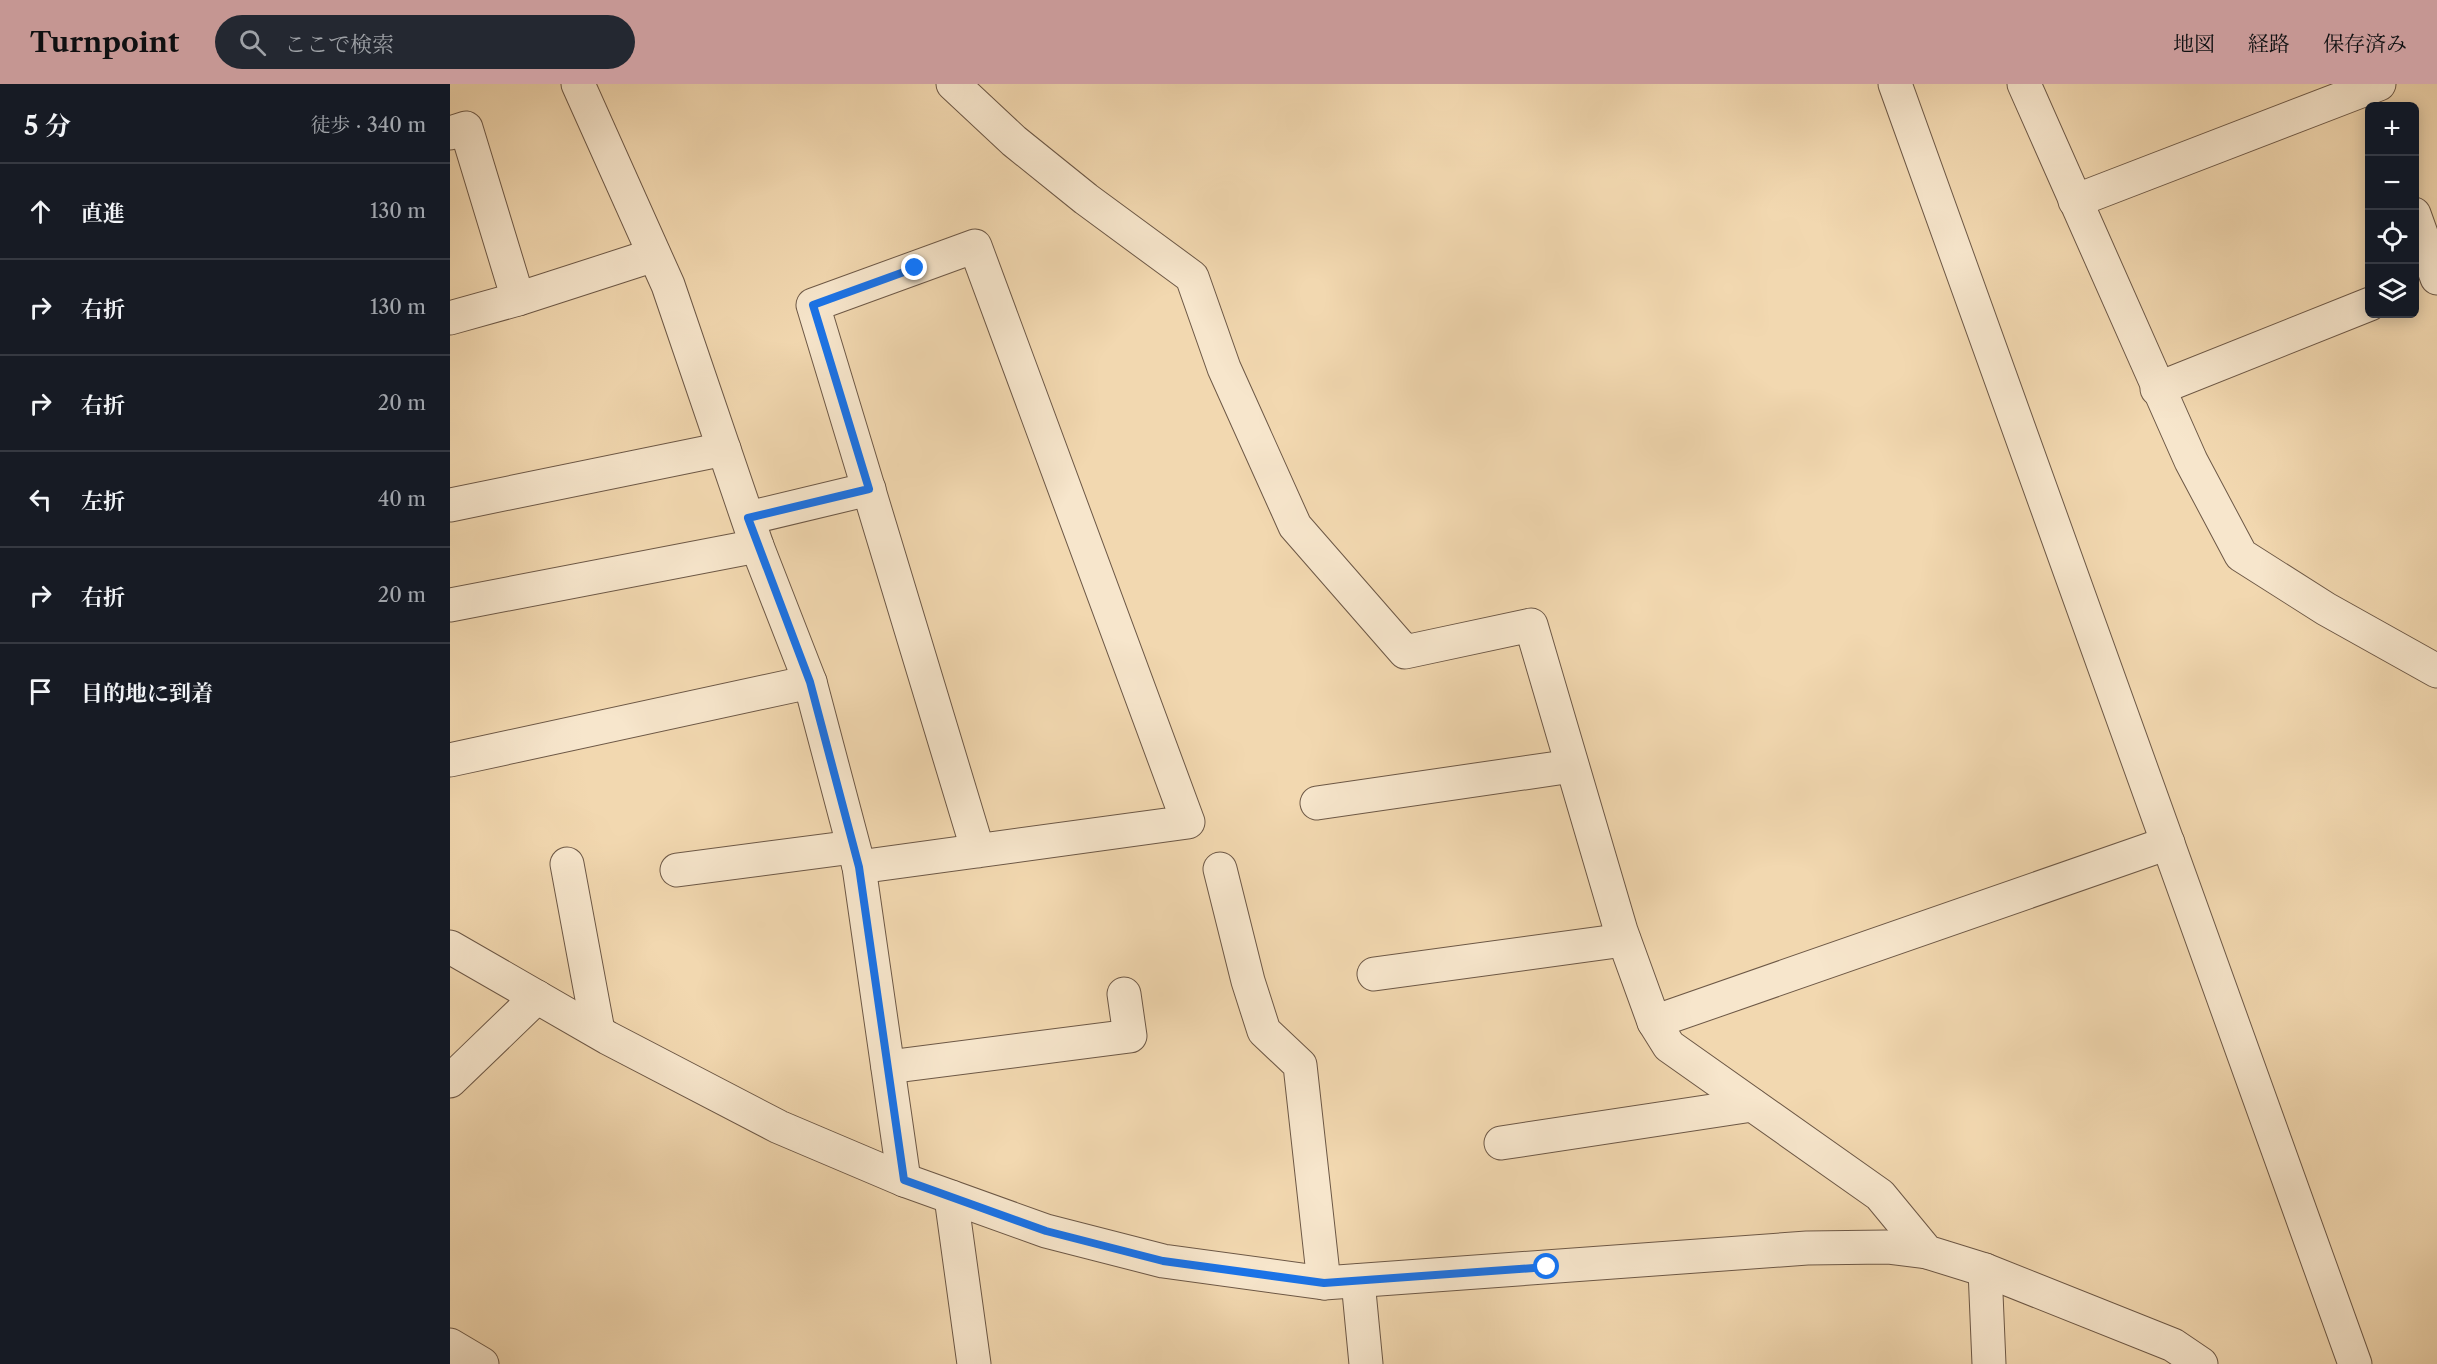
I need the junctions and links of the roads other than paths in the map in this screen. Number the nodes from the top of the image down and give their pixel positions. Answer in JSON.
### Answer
{"nodes":[{"id":1,"x":578,"y":84,"type":"edge"},
{"id":2,"x":952,"y":84,"type":"edge"},
{"id":3,"x":1895,"y":84,"type":"edge"},
{"id":4,"x":2024,"y":84,"type":"edge"},
{"id":5,"x":2375,"y":93,"type":"edge"},
{"id":6,"x":450,"y":133,"type":"edge"},
{"id":7,"x":2075,"y":201,"type":"junction"},
{"id":8,"x":2419,"y":226,"type":"edge"},
{"id":9,"x":654,"y":255,"type":"junction"},
{"id":10,"x":2437,"y":278,"type":"edge"},
{"id":11,"x":2419,"y":285,"type":"edge"},
{"id":12,"x":518,"y":299,"type":"junction"},
{"id":13,"x":2365,"y":306,"type":"edge"},
{"id":14,"x":450,"y":318,"type":"edge"},
{"id":15,"x":2157,"y":388,"type":"junction"},
{"id":16,"x":724,"y":449,"type":"junction"},
{"id":17,"x":869,"y":489,"type":"junction"},
{"id":18,"x":450,"y":505,"type":"edge"},
{"id":19,"x":753,"y":532,"type":"junction"},
{"id":20,"x":450,"y":605,"type":"edge"},
{"id":21,"x":2437,"y":671,"type":"edge"},
{"id":22,"x":810,"y":682,"type":"junction"},
{"id":23,"x":450,"y":760,"type":"edge"},
{"id":24,"x":1572,"y":766,"type":"junction"},
{"id":25,"x":1317,"y":803,"type":"dead end"},
{"id":26,"x":2168,"y":843,"type":"junction"},
{"id":27,"x":978,"y":851,"type":"junction"},
{"id":28,"x":856,"y":857,"type":"junction"},
{"id":29,"x":567,"y":864,"type":"dead end"},
{"id":30,"x":1220,"y":869,"type":"dead end"},
{"id":31,"x":677,"y":870,"type":"dead end"},
{"id":32,"x":1624,"y":940,"type":"junction"},
{"id":33,"x":450,"y":947,"type":"edge"},
{"id":34,"x":1374,"y":974,"type":"dead end"},
{"id":35,"x":1124,"y":994,"type":"dead end"},
{"id":36,"x":537,"y":997,"type":"junction"},
{"id":37,"x":1654,"y":1022,"type":"junction"},
{"id":38,"x":598,"y":1032,"type":"junction"},
{"id":39,"x":888,"y":1067,"type":"junction"},
{"id":40,"x":450,"y":1081,"type":"edge"},
{"id":41,"x":1752,"y":1105,"type":"junction"},
{"id":42,"x":1501,"y":1143,"type":"dead end"},
{"id":43,"x":904,"y":1180,"type":"junction"},
{"id":44,"x":951,"y":1197,"type":"junction"},
{"id":45,"x":1927,"y":1252,"type":"junction"},
{"id":46,"x":1986,"y":1270,"type":"junction"},
{"id":47,"x":1358,"y":1281,"type":"junction"},
{"id":48,"x":1324,"y":1283,"type":"junction"},
{"id":49,"x":450,"y":1345,"type":"edge"},
{"id":50,"x":482,"y":1364,"type":"edge"},
{"id":51,"x":974,"y":1364,"type":"edge"},
{"id":52,"x":1366,"y":1364,"type":"edge"},
{"id":53,"x":1989,"y":1364,"type":"edge"},
{"id":54,"x":2201,"y":1364,"type":"edge"},
{"id":55,"x":2355,"y":1364,"type":"edge"}],
"edges":[{"from":1,"to":9,"type":"street"},
{"from":2,"to":24,"type":"street"},
{"from":3,"to":26,"type":"street"},
{"from":4,"to":7,"type":"street"},
{"from":5,"to":7,"type":"street"},
{"from":6,"to":12,"type":"street"},
{"from":7,"to":15,"type":"street"},
{"from":8,"to":10,"type":"street"},
{"from":9,"to":12,"type":"street"},
{"from":9,"to":16,"type":"street"},
{"from":10,"to":11,"type":"street"},
{"from":12,"to":14,"type":"street"},
{"from":13,"to":15,"type":"street"},
{"from":15,"to":21,"type":"street"},
{"from":16,"to":18,"type":"street"},
{"from":16,"to":19,"type":"street"},
{"from":17,"to":19,"type":"street"},
{"from":17,"to":27,"type":"street"},
{"from":17,"to":27,"type":"street"},
{"from":19,"to":20,"type":"street"},
{"from":19,"to":22,"type":"street"},
{"from":22,"to":23,"type":"street"},
{"from":22,"to":28,"type":"street"},
{"from":24,"to":25,"type":"street"},
{"from":24,"to":32,"type":"street"},
{"from":26,"to":37,"type":"street"},
{"from":26,"to":55,"type":"street"},
{"from":27,"to":28,"type":"street"},
{"from":28,"to":31,"type":"street"},
{"from":28,"to":39,"type":"street"},
{"from":29,"to":38,"type":"street"},
{"from":30,"to":48,"type":"street"},
{"from":32,"to":34,"type":"street"},
{"from":32,"to":37,"type":"street"},
{"from":33,"to":36,"type":"street"},
{"from":35,"to":39,"type":"street"},
{"from":36,"to":38,"type":"street"},
{"from":36,"to":40,"type":"street"},
{"from":37,"to":41,"type":"street"},
{"from":38,"to":43,"type":"street"},
{"from":39,"to":43,"type":"street"},
{"from":41,"to":42,"type":"street"},
{"from":41,"to":45,"type":"street"},
{"from":43,"to":44,"type":"street"},
{"from":44,"to":48,"type":"street"},
{"from":44,"to":51,"type":"street"},
{"from":45,"to":46,"type":"street"},
{"from":45,"to":47,"type":"street"},
{"from":46,"to":53,"type":"street"},
{"from":46,"to":54,"type":"street"},
{"from":47,"to":48,"type":"street"},
{"from":47,"to":52,"type":"street"},
{"from":49,"to":50,"type":"street"}]}
